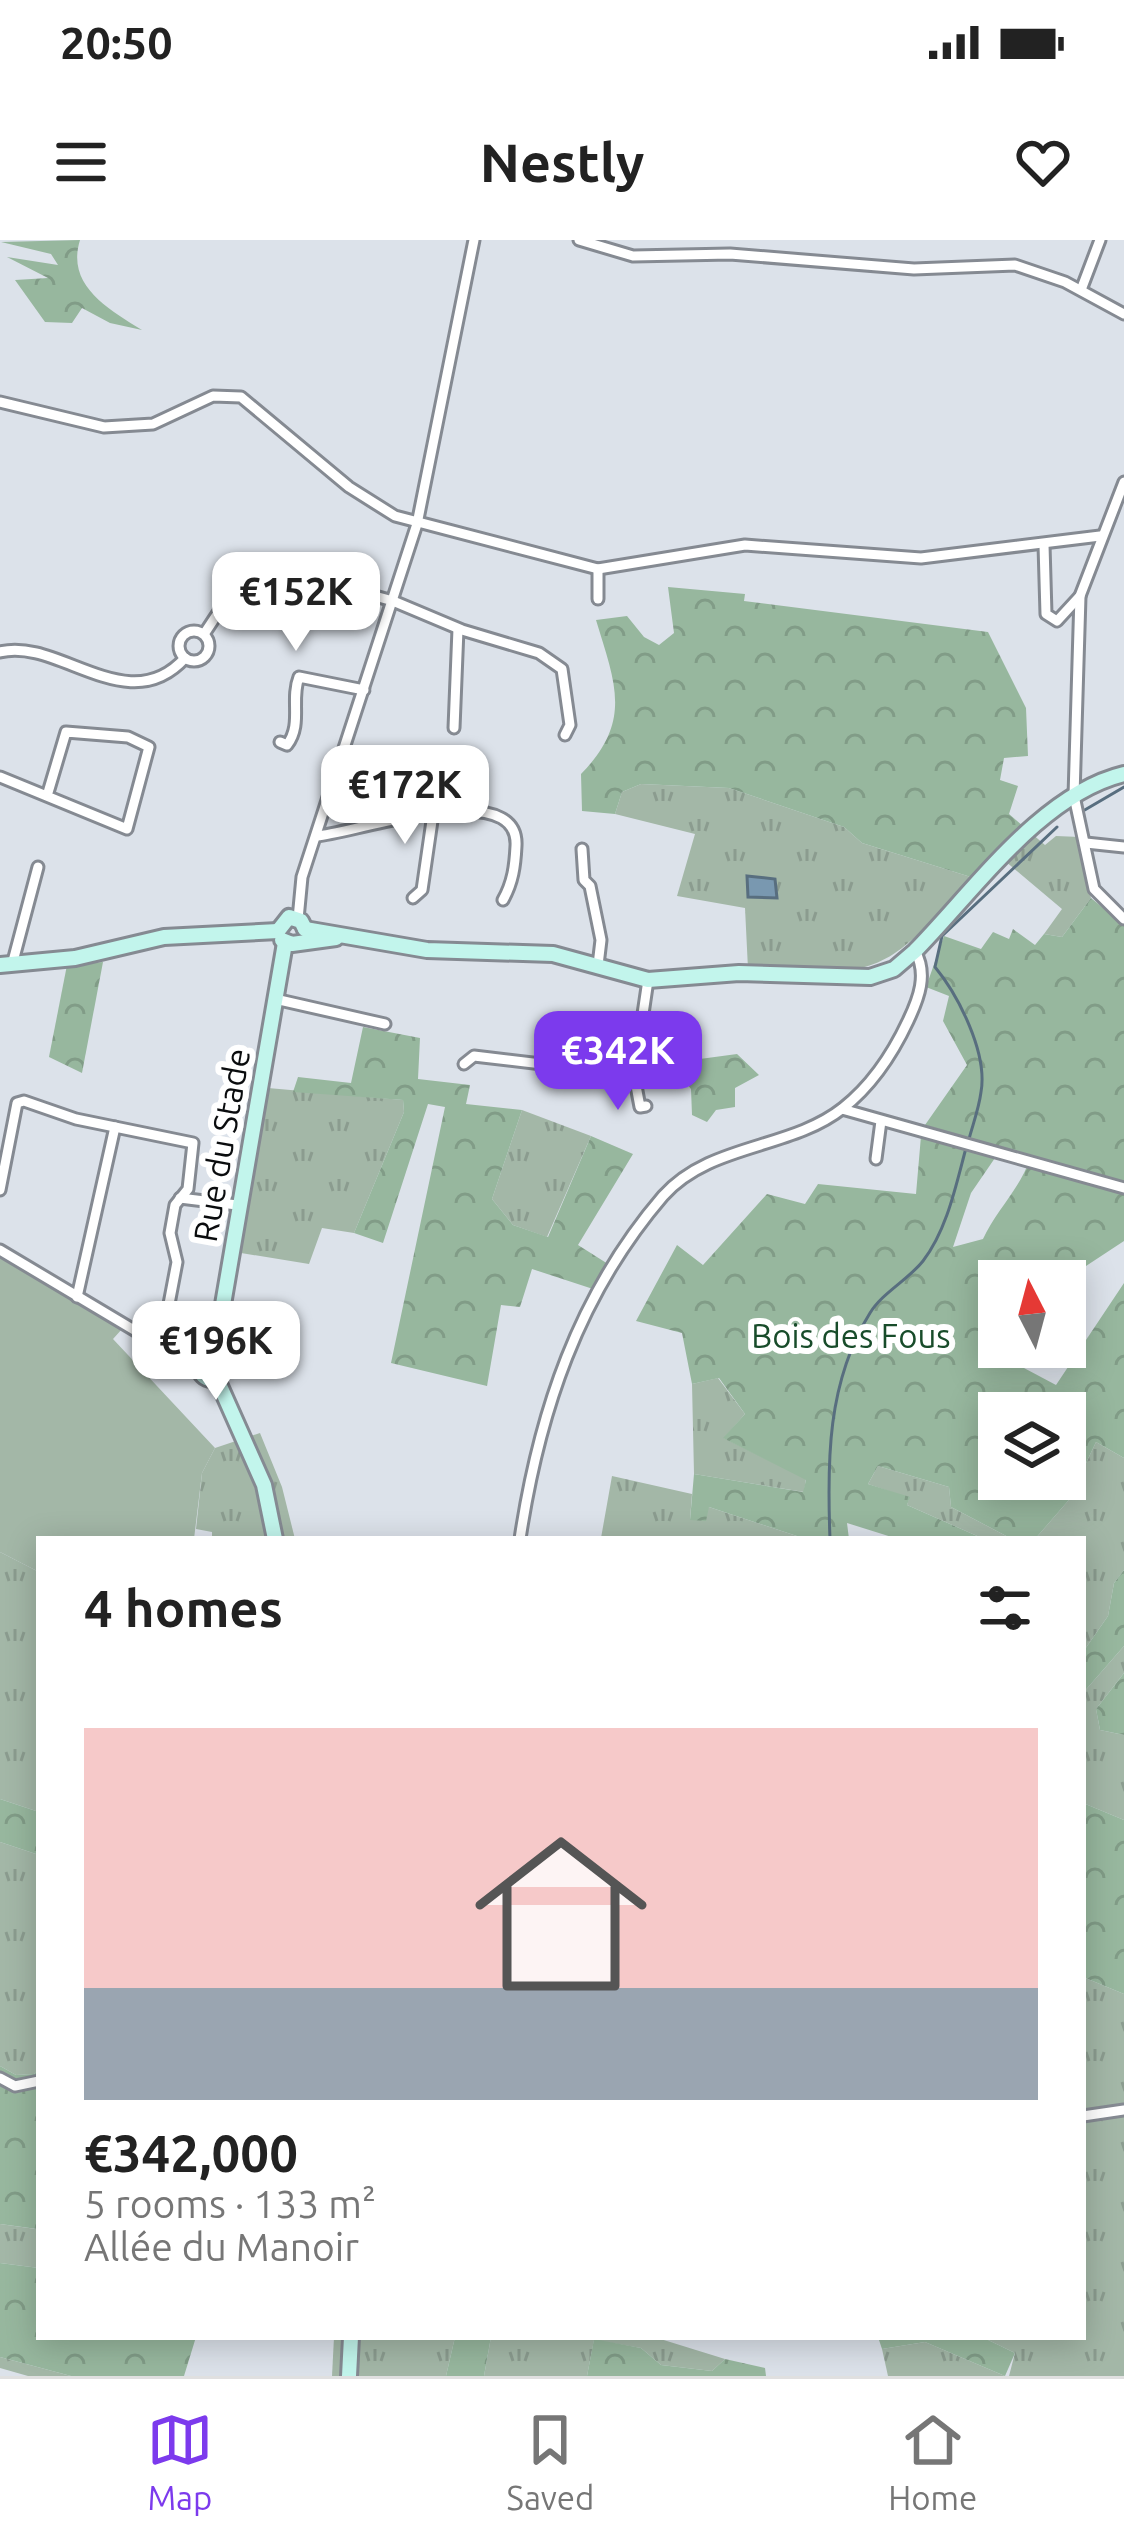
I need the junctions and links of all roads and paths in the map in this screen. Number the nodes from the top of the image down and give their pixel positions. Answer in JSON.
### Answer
{"nodes":[{"id":1,"x":474,"y":240,"type":"edge"},
{"id":2,"x":579,"y":240,"type":"edge"},
{"id":3,"x":1100,"y":240,"type":"edge"},
{"id":4,"x":1081,"y":290,"type":"junction"},
{"id":5,"x":1124,"y":314,"type":"edge"},
{"id":6,"x":0,"y":402,"type":"edge"},
{"id":7,"x":1124,"y":482,"type":"edge"},
{"id":8,"x":1120,"y":505,"type":"edge"},
{"id":9,"x":417,"y":524,"type":"junction"},
{"id":10,"x":1100,"y":536,"type":"junction"},
{"id":11,"x":1044,"y":545,"type":"junction"},
{"id":12,"x":598,"y":569,"type":"junction"},
{"id":13,"x":1080,"y":596,"type":"junction"},
{"id":14,"x":598,"y":599,"type":"dead end"},
{"id":15,"x":393,"y":601,"type":"junction"},
{"id":16,"x":458,"y":629,"type":"junction"},
{"id":17,"x":204,"y":634,"type":"junction"},
{"id":18,"x":0,"y":652,"type":"edge"},
{"id":19,"x":185,"y":658,"type":"junction"},
{"id":20,"x":364,"y":691,"type":"junction"},
{"id":21,"x":454,"y":728,"type":"dead end"},
{"id":22,"x":566,"y":735,"type":"dead end"},
{"id":23,"x":280,"y":742,"type":"dead end"},
{"id":24,"x":1124,"y":774,"type":"edge"},
{"id":25,"x":0,"y":777,"type":"edge"},
{"id":26,"x":1075,"y":791,"type":"junction"},
{"id":27,"x":47,"y":796,"type":"junction"},
{"id":28,"x":433,"y":814,"type":"junction"},
{"id":29,"x":317,"y":836,"type":"junction"},
{"id":30,"x":1087,"y":843,"type":"junction"},
{"id":31,"x":1124,"y":847,"type":"edge"},
{"id":32,"x":582,"y":849,"type":"dead end"},
{"id":33,"x":38,"y":867,"type":"dead end"},
{"id":34,"x":413,"y":898,"type":"dead end"},
{"id":35,"x":503,"y":900,"type":"dead end"},
{"id":36,"x":1124,"y":919,"type":"edge"},
{"id":37,"x":292,"y":927,"type":"junction"},
{"id":38,"x":915,"y":951,"type":"junction"},
{"id":39,"x":6,"y":965,"type":"edge"},
{"id":40,"x":598,"y":965,"type":"junction"},
{"id":41,"x":648,"y":980,"type":"junction"},
{"id":42,"x":275,"y":999,"type":"junction"},
{"id":43,"x":385,"y":1024,"type":"dead end"},
{"id":44,"x":464,"y":1064,"type":"dead end"},
{"id":45,"x":634,"y":1075,"type":"junction"},
{"id":46,"x":646,"y":1106,"type":"dead end"},
{"id":47,"x":842,"y":1109,"type":"junction"},
{"id":48,"x":881,"y":1121,"type":"junction"},
{"id":49,"x":115,"y":1127,"type":"junction"},
{"id":50,"x":877,"y":1159,"type":"dead end"},
{"id":51,"x":1124,"y":1188,"type":"edge"},
{"id":52,"x":0,"y":1190,"type":"edge"},
{"id":53,"x":180,"y":1198,"type":"junction"},
{"id":54,"x":237,"y":1205,"type":"junction"},
{"id":55,"x":0,"y":1250,"type":"edge"},
{"id":56,"x":77,"y":1297,"type":"junction"},
{"id":57,"x":161,"y":1346,"type":"junction"},
{"id":58,"x":214,"y":1357,"type":"junction"},
{"id":59,"x":200,"y":1370,"type":"junction"},
{"id":60,"x":216,"y":1378,"type":"junction"},
{"id":61,"x":274,"y":1536,"type":"edge"},
{"id":62,"x":520,"y":1536,"type":"edge"},
{"id":63,"x":0,"y":2078,"type":"edge"},
{"id":64,"x":36,"y":2082,"type":"edge"},
{"id":65,"x":1124,"y":2110,"type":"edge"},
{"id":66,"x":1086,"y":2116,"type":"edge"},
{"id":67,"x":351,"y":2340,"type":"edge"},
{"id":68,"x":349,"y":2376,"type":"edge"}],
"edges":[{"from":1,"to":9,"type":"street"},
{"from":2,"to":4,"type":"street"},
{"from":3,"to":4,"type":"street"},
{"from":4,"to":5,"type":"street"},
{"from":6,"to":9,"type":"street"},
{"from":7,"to":8,"type":"street"},
{"from":8,"to":10,"type":"street"},
{"from":9,"to":12,"type":"street"},
{"from":9,"to":15,"type":"street"},
{"from":10,"to":11,"type":"street"},
{"from":10,"to":13,"type":"street"},
{"from":11,"to":12,"type":"street"},
{"from":11,"to":13,"type":"street"},
{"from":12,"to":14,"type":"street"},
{"from":13,"to":26,"type":"street"},
{"from":15,"to":16,"type":"street"},
{"from":15,"to":17,"type":"street"},
{"from":15,"to":20,"type":"street"},
{"from":16,"to":21,"type":"street"},
{"from":16,"to":22,"type":"street"},
{"from":17,"to":19,"type":"street"},
{"from":17,"to":19,"type":"street"},
{"from":18,"to":19,"type":"street"},
{"from":20,"to":23,"type":"street"},
{"from":20,"to":29,"type":"street"},
{"from":24,"to":26,"type":"main road"},
{"from":25,"to":27,"type":"street"},
{"from":26,"to":30,"type":"street"},
{"from":26,"to":38,"type":"main road"},
{"from":27,"to":27,"type":"street"},
{"from":28,"to":29,"type":"street"},
{"from":28,"to":34,"type":"street"},
{"from":28,"to":35,"type":"street"},
{"from":29,"to":37,"type":"street"},
{"from":30,"to":31,"type":"street"},
{"from":30,"to":36,"type":"street"},
{"from":32,"to":40,"type":"street"},
{"from":33,"to":39,"type":"street"},
{"from":37,"to":39,"type":"main road"},
{"from":37,"to":40,"type":"main road"},
{"from":37,"to":42,"type":"main road","name":"Rue du Stade"},
{"from":38,"to":41,"type":"main road"},
{"from":38,"to":47,"type":"street"},
{"from":40,"to":41,"type":"main road"},
{"from":41,"to":45,"type":"street"},
{"from":42,"to":43,"type":"street"},
{"from":42,"to":54,"type":"main road","name":"Rue du Stade"},
{"from":44,"to":45,"type":"street"},
{"from":45,"to":46,"type":"street"},
{"from":47,"to":48,"type":"street"},
{"from":47,"to":62,"type":"street"},
{"from":48,"to":50,"type":"street"},
{"from":48,"to":51,"type":"street"},
{"from":49,"to":52,"type":"street"},
{"from":49,"to":53,"type":"street"},
{"from":49,"to":56,"type":"street"},
{"from":53,"to":54,"type":"street"},
{"from":53,"to":57,"type":"street"},
{"from":54,"to":58,"type":"main road","name":"Rue du Stade"},
{"from":55,"to":56,"type":"street"},
{"from":56,"to":57,"type":"street"},
{"from":57,"to":59,"type":"street"},
{"from":58,"to":59,"type":"main road"},
{"from":58,"to":60,"type":"main road"},
{"from":59,"to":60,"type":"main road"},
{"from":60,"to":61,"type":"main road"},
{"from":63,"to":64,"type":"street"},
{"from":65,"to":66,"type":"street"},
{"from":67,"to":68,"type":"main road"}]}
